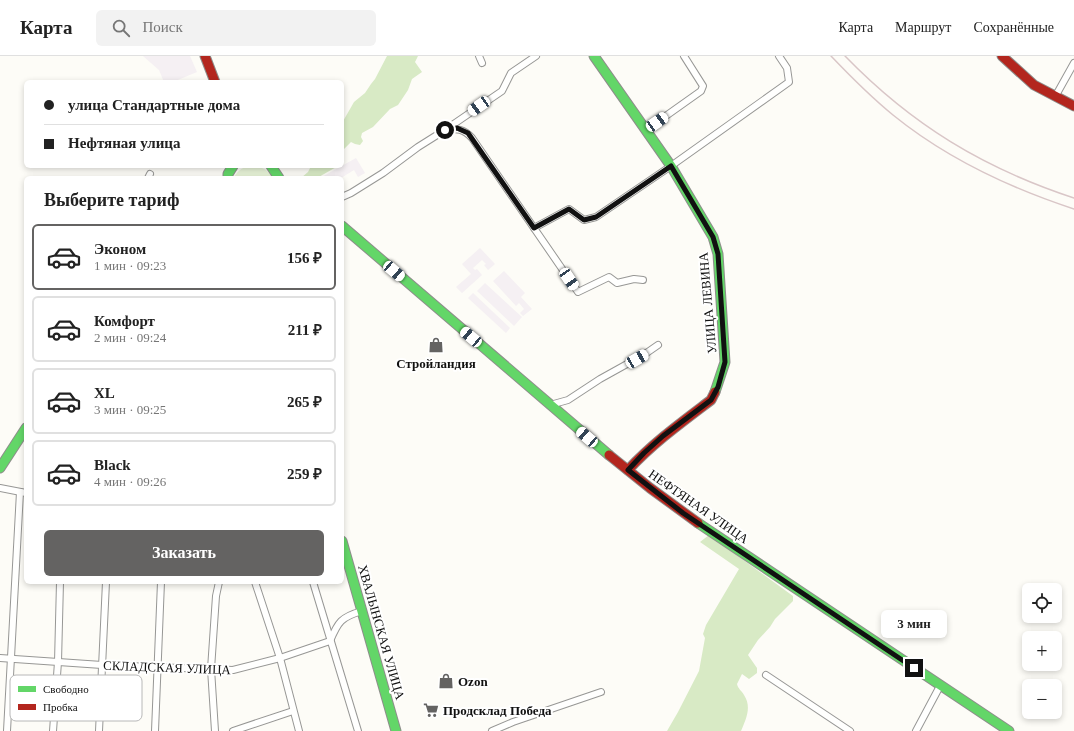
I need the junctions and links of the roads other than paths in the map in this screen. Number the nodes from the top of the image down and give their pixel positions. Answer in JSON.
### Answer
{"nodes":[{"id":1,"x":206,"y":56,"type":"edge"},
{"id":2,"x":479,"y":56,"type":"edge"},
{"id":3,"x":536,"y":56,"type":"edge"},
{"id":4,"x":594,"y":56,"type":"edge"},
{"id":5,"x":684,"y":56,"type":"edge"},
{"id":6,"x":779,"y":56,"type":"edge"},
{"id":7,"x":1002,"y":56,"type":"edge"},
{"id":8,"x":482,"y":63,"type":"dead end"},
{"id":9,"x":1074,"y":63,"type":"edge"},
{"id":10,"x":214,"y":80,"type":"edge"},
{"id":11,"x":1055,"y":97,"type":"junction"},
{"id":12,"x":1074,"y":106,"type":"edge"},
{"id":13,"x":445,"y":130,"type":"junction"},
{"id":14,"x":646,"y":130,"type":"junction"},
{"id":15,"x":671,"y":166,"type":"junction"},
{"id":16,"x":273,"y":169,"type":"edge"},
{"id":17,"x":282,"y":176,"type":"edge"},
{"id":18,"x":344,"y":196,"type":"edge"},
{"id":19,"x":344,"y":228,"type":"edge"},
{"id":20,"x":534,"y":228,"type":"junction"},
{"id":21,"x":643,"y":280,"type":"dead end"},
{"id":22,"x":658,"y":345,"type":"dead end"},
{"id":23,"x":550,"y":405,"type":"junction"},
{"id":24,"x":24,"y":431,"type":"edge"},
{"id":25,"x":0,"y":468,"type":"edge"},
{"id":26,"x":628,"y":470,"type":"junction"},
{"id":27,"x":0,"y":488,"type":"edge"},
{"id":28,"x":23,"y":493,"type":"edge"},
{"id":29,"x":344,"y":548,"type":"edge"},
{"id":30,"x":60,"y":584,"type":"edge"},
{"id":31,"x":106,"y":584,"type":"edge"},
{"id":32,"x":162,"y":584,"type":"edge"},
{"id":33,"x":219,"y":584,"type":"edge"},
{"id":34,"x":255,"y":584,"type":"edge"},
{"id":35,"x":314,"y":584,"type":"edge"},
{"id":36,"x":362,"y":611,"type":"junction"},
{"id":37,"x":330,"y":641,"type":"junction"},
{"id":38,"x":0,"y":658,"type":"edge"},
{"id":39,"x":11,"y":658,"type":"junction"},
{"id":40,"x":280,"y":658,"type":"junction"},
{"id":41,"x":58,"y":662,"type":"junction"},
{"id":42,"x":102,"y":665,"type":"junction"},
{"id":43,"x":159,"y":667,"type":"junction"},
{"id":44,"x":212,"y":669,"type":"junction"},
{"id":45,"x":10,"y":675,"type":"edge"},
{"id":46,"x":57,"y":675,"type":"edge"},
{"id":47,"x":102,"y":675,"type":"edge"},
{"id":48,"x":766,"y":675,"type":"dead end"},
{"id":49,"x":10,"y":682,"type":"edge"},
{"id":50,"x":940,"y":686,"type":"junction"},
{"id":51,"x":601,"y":692,"type":"dead end"},
{"id":52,"x":293,"y":711,"type":"junction"},
{"id":53,"x":54,"y":721,"type":"edge"},
{"id":54,"x":99,"y":721,"type":"edge"},
{"id":55,"x":8,"y":731,"type":"edge"},
{"id":56,"x":53,"y":731,"type":"edge"},
{"id":57,"x":99,"y":731,"type":"edge"},
{"id":58,"x":155,"y":731,"type":"edge"},
{"id":59,"x":215,"y":731,"type":"edge"},
{"id":60,"x":233,"y":731,"type":"edge"},
{"id":61,"x":299,"y":731,"type":"edge"},
{"id":62,"x":358,"y":731,"type":"edge"},
{"id":63,"x":396,"y":731,"type":"edge"},
{"id":64,"x":492,"y":731,"type":"edge"},
{"id":65,"x":850,"y":731,"type":"edge"},
{"id":66,"x":916,"y":731,"type":"edge"},
{"id":67,"x":1009,"y":731,"type":"edge"}],
"edges":[{"from":1,"to":10,"type":"street"},
{"from":2,"to":8,"type":"street"},
{"from":3,"to":13,"type":"street"},
{"from":4,"to":14,"type":"street","name":"УЛИЦА ЛЕВИНА"},
{"from":5,"to":14,"type":"street"},
{"from":6,"to":15,"type":"street"},
{"from":7,"to":11,"type":"street"},
{"from":9,"to":11,"type":"street"},
{"from":11,"to":12,"type":"street"},
{"from":13,"to":18,"type":"street"},
{"from":13,"to":20,"type":"street"},
{"from":14,"to":15,"type":"street","name":"УЛИЦА ЛЕВИНА"},
{"from":15,"to":20,"type":"street"},
{"from":15,"to":26,"type":"street","name":"УЛИЦА ЛЕВИНА"},
{"from":16,"to":17,"type":"street"},
{"from":19,"to":23,"type":"street","name":"НЕФТЯНАЯ УЛИЦА"},
{"from":20,"to":21,"type":"street"},
{"from":22,"to":23,"type":"street"},
{"from":23,"to":26,"type":"street","name":"НЕФТЯНАЯ УЛИЦА"},
{"from":24,"to":25,"type":"street"},
{"from":26,"to":50,"type":"street","name":"НЕФТЯНАЯ УЛИЦА"},
{"from":27,"to":28,"type":"street"},
{"from":28,"to":39,"type":"street"},
{"from":29,"to":36,"type":"street","name":"ХВАЛЫНСКАЯ УЛИЦА"},
{"from":30,"to":41,"type":"street"},
{"from":31,"to":42,"type":"street"},
{"from":32,"to":43,"type":"street"},
{"from":33,"to":44,"type":"street"},
{"from":34,"to":40,"type":"street"},
{"from":35,"to":37,"type":"street"},
{"from":36,"to":37,"type":"street"},
{"from":36,"to":63,"type":"street","name":"ХВАЛЫНСКАЯ УЛИЦА"},
{"from":37,"to":40,"type":"street","name":"СКЛАДСКАЯ УЛИЦА"},
{"from":37,"to":62,"type":"street"},
{"from":38,"to":39,"type":"street","name":"СКЛАДСКАЯ УЛИЦА"},
{"from":39,"to":41,"type":"street","name":"СКЛАДСКАЯ УЛИЦА"},
{"from":39,"to":45,"type":"street"},
{"from":40,"to":44,"type":"street","name":"СКЛАДСКАЯ УЛИЦА"},
{"from":40,"to":52,"type":"street"},
{"from":41,"to":42,"type":"street","name":"СКЛАДСКАЯ УЛИЦА"},
{"from":41,"to":46,"type":"street"},
{"from":42,"to":43,"type":"street","name":"СКЛАДСКАЯ УЛИЦА"},
{"from":42,"to":47,"type":"street"},
{"from":43,"to":44,"type":"street","name":"СКЛАДСКАЯ УЛИЦА"},
{"from":43,"to":58,"type":"street"},
{"from":44,"to":59,"type":"street"},
{"from":48,"to":65,"type":"street"},
{"from":49,"to":55,"type":"street"},
{"from":50,"to":66,"type":"street"},
{"from":50,"to":67,"type":"street","name":"НЕФТЯНАЯ УЛИЦА"},
{"from":51,"to":64,"type":"street"},
{"from":52,"to":60,"type":"street"},
{"from":52,"to":61,"type":"street"},
{"from":53,"to":56,"type":"street"},
{"from":54,"to":57,"type":"street"}]}
